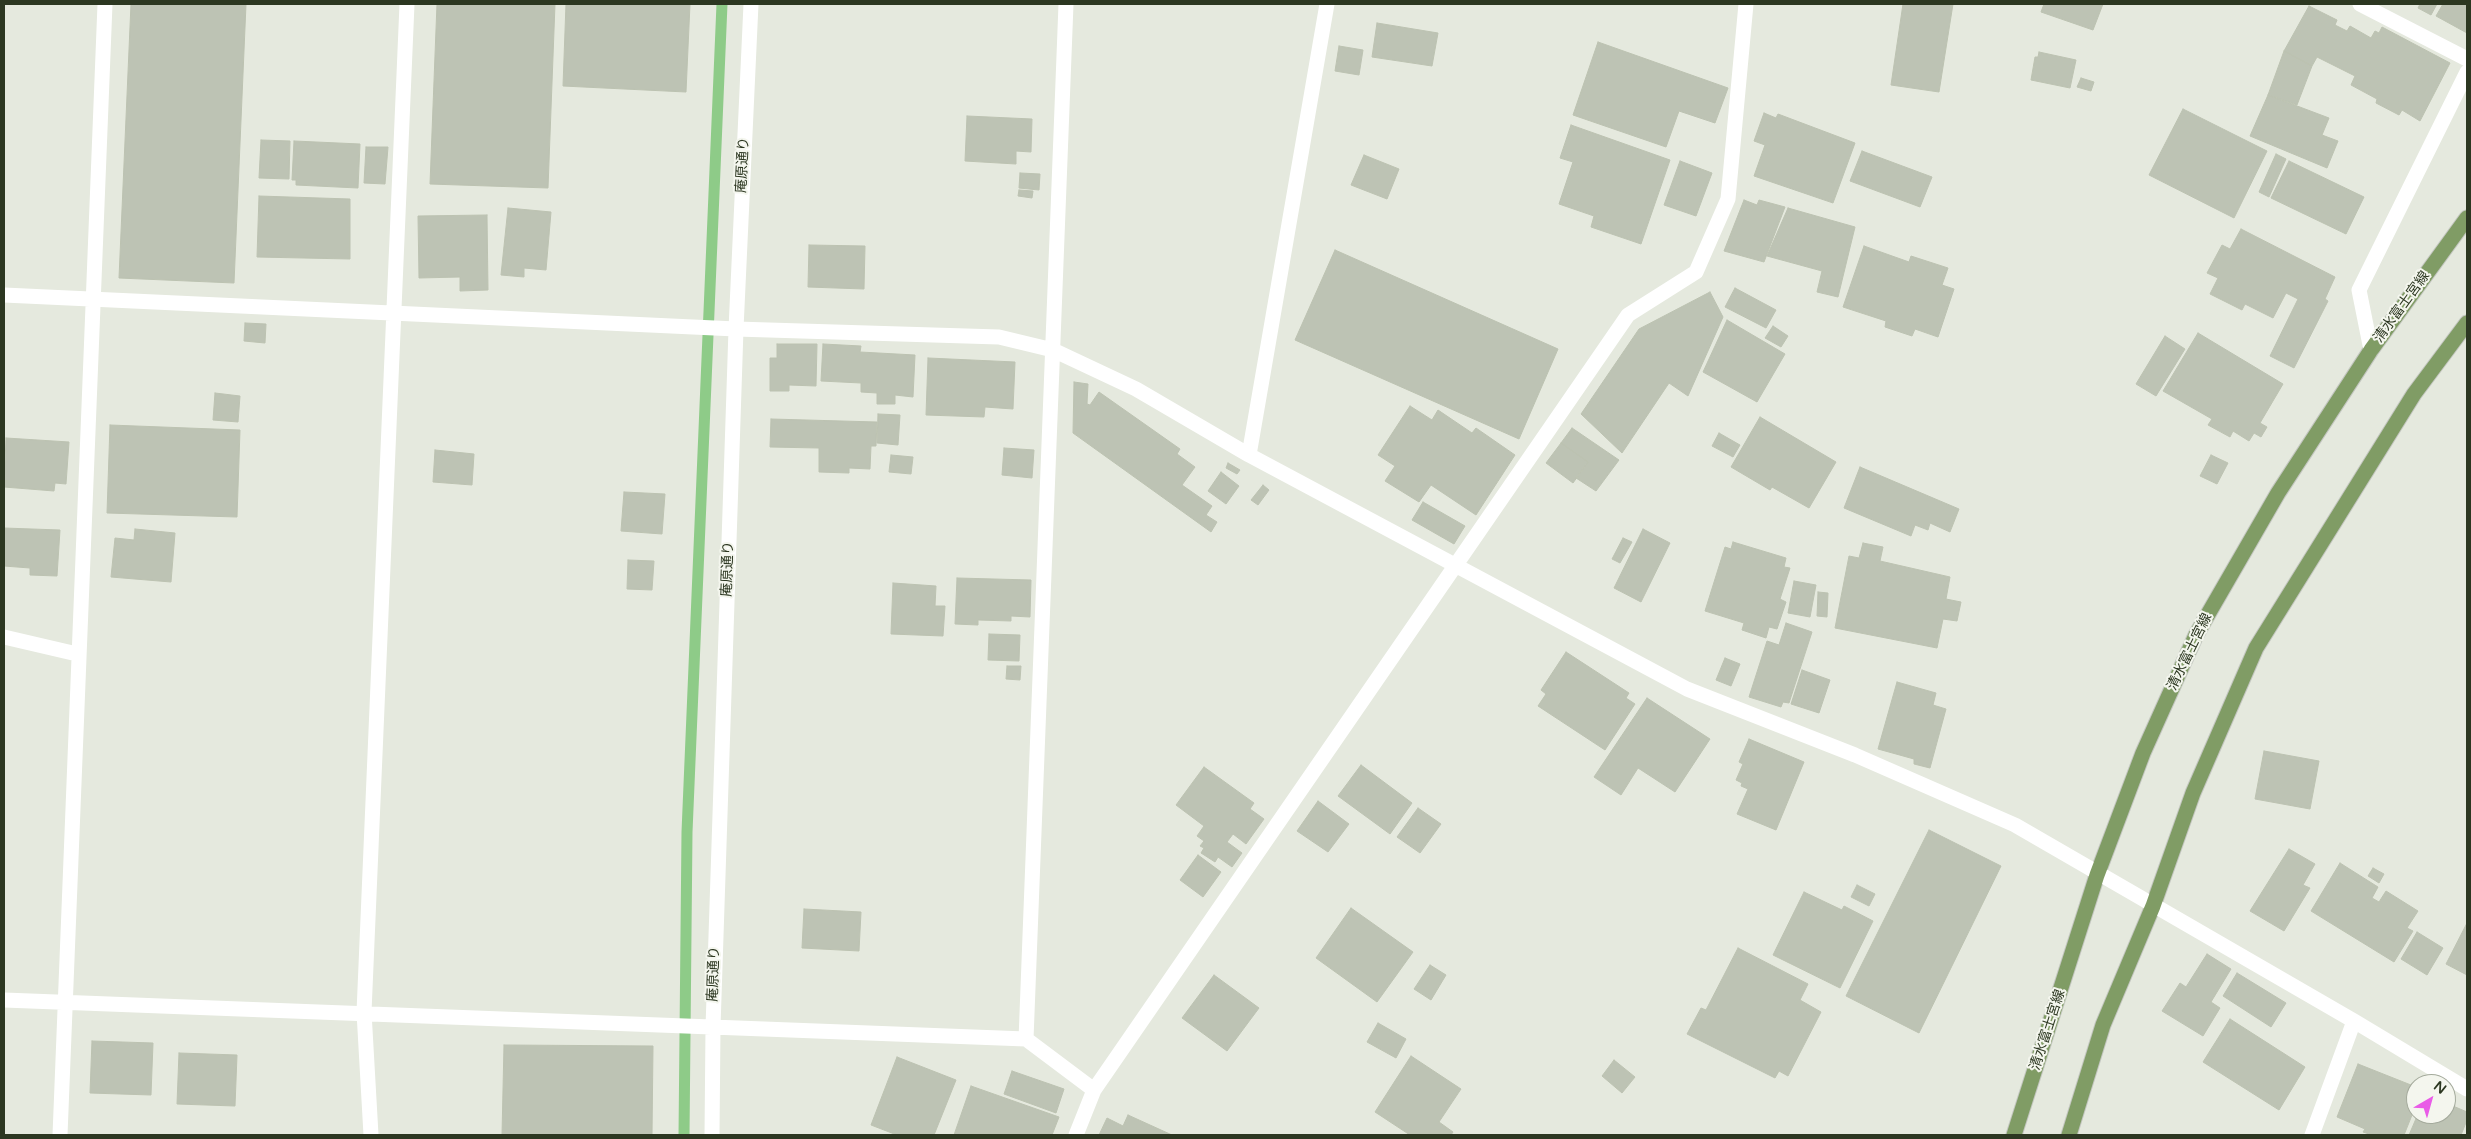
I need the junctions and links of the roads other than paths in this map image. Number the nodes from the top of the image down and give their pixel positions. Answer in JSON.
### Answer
{"nodes":[{"id":1,"x":105,"y":4,"type":"edge"},
{"id":2,"x":407,"y":4,"type":"edge"},
{"id":3,"x":750,"y":4,"type":"edge"},
{"id":4,"x":1066,"y":4,"type":"edge"},
{"id":5,"x":1327,"y":4,"type":"edge"},
{"id":6,"x":1746,"y":4,"type":"edge"},
{"id":7,"x":2360,"y":4,"type":"edge"},
{"id":8,"x":2467,"y":59,"type":"edge"},
{"id":9,"x":2467,"y":72,"type":"edge"},
{"id":10,"x":2467,"y":218,"type":"edge"},
{"id":11,"x":4,"y":295,"type":"edge"},
{"id":12,"x":92,"y":298,"type":"junction"},
{"id":13,"x":393,"y":313,"type":"junction"},
{"id":14,"x":2467,"y":323,"type":"edge"},
{"id":15,"x":736,"y":329,"type":"junction"},
{"id":16,"x":1053,"y":350,"type":"junction"},
{"id":17,"x":2370,"y":350,"type":"junction"},
{"id":18,"x":1249,"y":455,"type":"junction"},
{"id":19,"x":1456,"y":567,"type":"junction"},
{"id":20,"x":4,"y":637,"type":"edge"},
{"id":21,"x":77,"y":654,"type":"junction"},
{"id":22,"x":2097,"y":875,"type":"junction"},
{"id":23,"x":2153,"y":906,"type":"junction"},
{"id":24,"x":4,"y":1000,"type":"edge"},
{"id":25,"x":65,"y":1002,"type":"junction"},
{"id":26,"x":364,"y":1012,"type":"junction"},
{"id":27,"x":2354,"y":1021,"type":"junction"},
{"id":28,"x":713,"y":1027,"type":"junction"},
{"id":29,"x":1026,"y":1039,"type":"junction"},
{"id":30,"x":2467,"y":1089,"type":"edge"},
{"id":31,"x":1094,"y":1090,"type":"junction"},
{"id":32,"x":60,"y":1135,"type":"edge"},
{"id":33,"x":371,"y":1135,"type":"edge"},
{"id":34,"x":712,"y":1135,"type":"edge"},
{"id":35,"x":1076,"y":1135,"type":"edge"},
{"id":36,"x":2014,"y":1135,"type":"edge"},
{"id":37,"x":2069,"y":1135,"type":"edge"},
{"id":38,"x":2312,"y":1135,"type":"edge"}],
"edges":[{"from":1,"to":12,"type":"street"},
{"from":2,"to":13,"type":"street"},
{"from":3,"to":15,"type":"street","name":"庵原通り"},
{"from":4,"to":16,"type":"street"},
{"from":5,"to":18,"type":"street"},
{"from":6,"to":19,"type":"street"},
{"from":7,"to":8,"type":"street"},
{"from":9,"to":17,"type":"street"},
{"from":10,"to":17,"type":"main road","name":"清水富士宮線"},
{"from":11,"to":12,"type":"street"},
{"from":12,"to":13,"type":"street"},
{"from":12,"to":21,"type":"street"},
{"from":13,"to":15,"type":"street"},
{"from":13,"to":26,"type":"street"},
{"from":14,"to":23,"type":"main road"},
{"from":15,"to":16,"type":"street"},
{"from":15,"to":28,"type":"street","name":"庵原通り"},
{"from":16,"to":18,"type":"street"},
{"from":16,"to":29,"type":"street"},
{"from":17,"to":22,"type":"main road","name":"清水富士宮線"},
{"from":18,"to":19,"type":"street"},
{"from":19,"to":22,"type":"street"},
{"from":19,"to":31,"type":"street"},
{"from":20,"to":21,"type":"street"},
{"from":21,"to":25,"type":"street"},
{"from":22,"to":23,"type":"street"},
{"from":22,"to":36,"type":"main road","name":"清水富士宮線"},
{"from":23,"to":27,"type":"street"},
{"from":23,"to":37,"type":"main road"},
{"from":24,"to":25,"type":"street"},
{"from":25,"to":26,"type":"street"},
{"from":25,"to":32,"type":"street"},
{"from":26,"to":28,"type":"street"},
{"from":26,"to":33,"type":"street"},
{"from":27,"to":30,"type":"street"},
{"from":27,"to":38,"type":"street"},
{"from":28,"to":29,"type":"street"},
{"from":28,"to":34,"type":"street","name":"庵原通り"},
{"from":29,"to":31,"type":"street"},
{"from":31,"to":35,"type":"street"}]}
